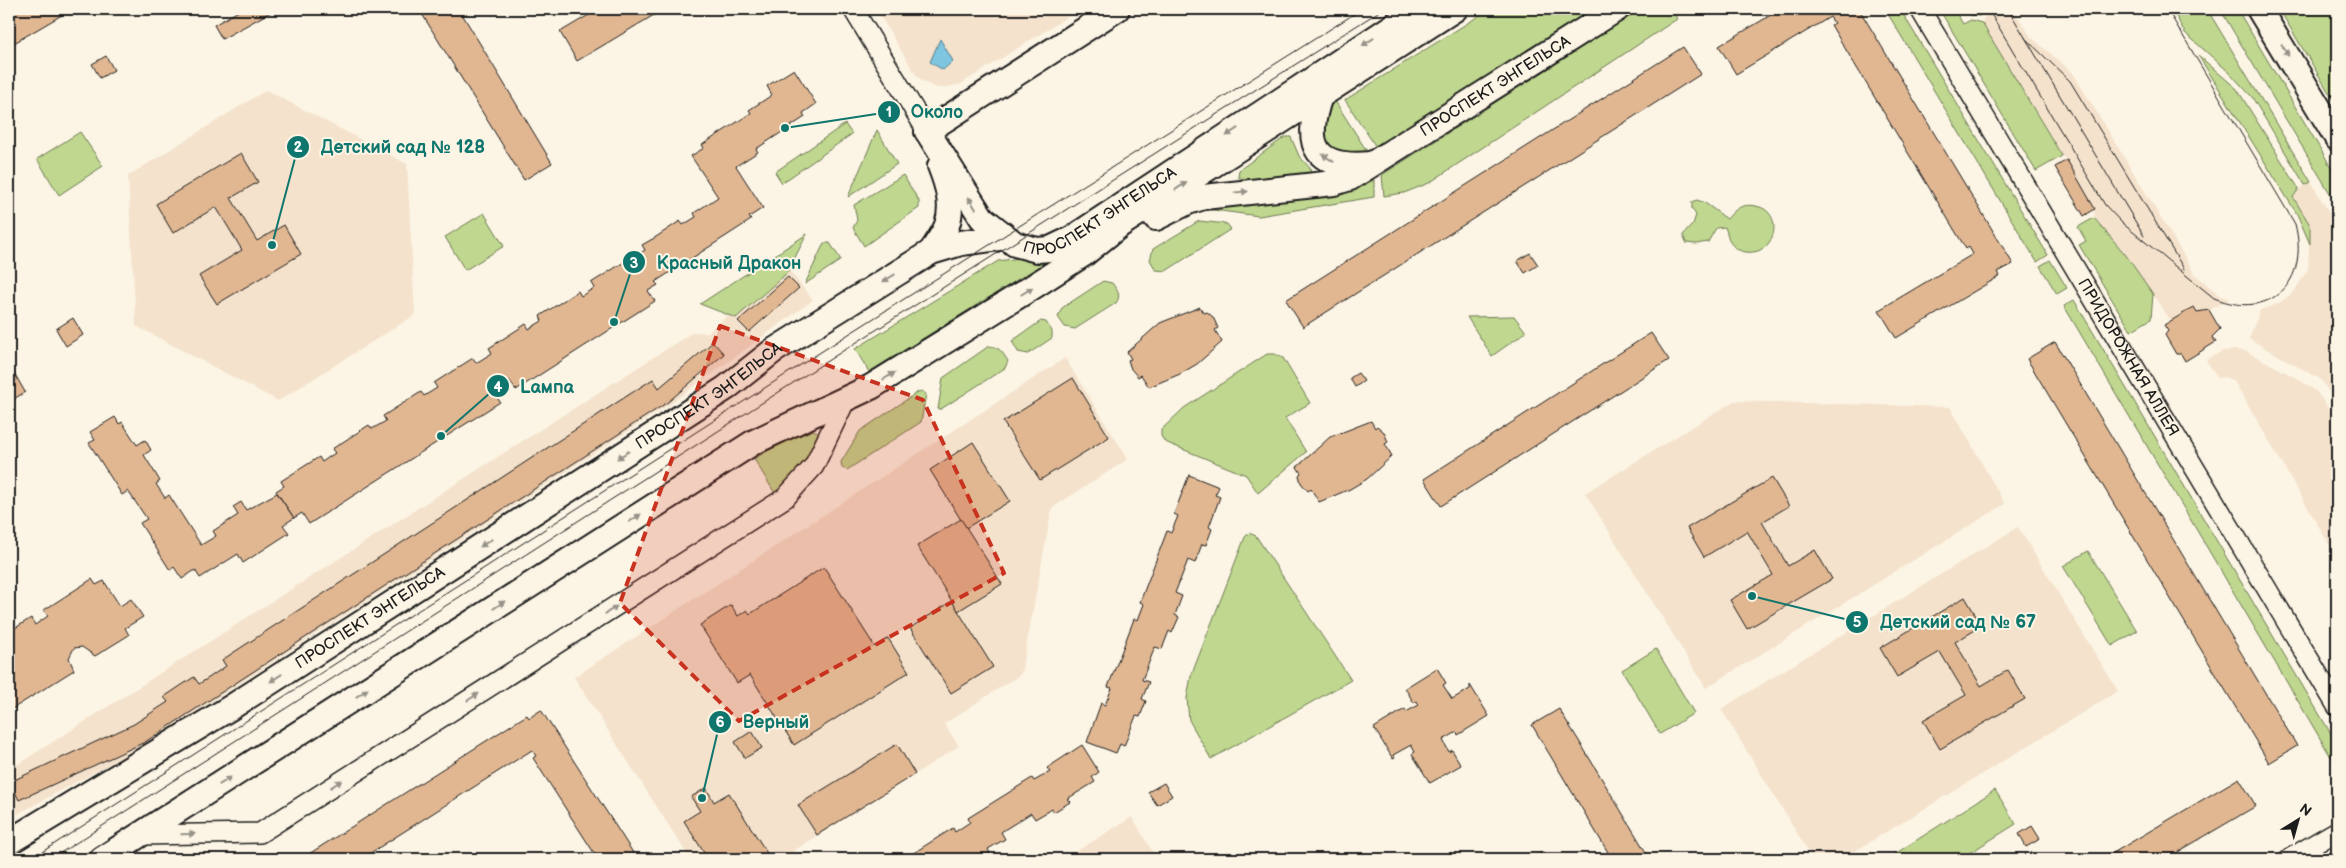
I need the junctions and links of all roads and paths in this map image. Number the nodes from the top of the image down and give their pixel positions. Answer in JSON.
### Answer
{"nodes":[{"id":1,"x":853,"y":9,"type":"edge"},
{"id":2,"x":1117,"y":9,"type":"edge"},
{"id":3,"x":1419,"y":9,"type":"edge"},
{"id":4,"x":1454,"y":9,"type":"edge"},
{"id":5,"x":1617,"y":9,"type":"edge"},
{"id":6,"x":1920,"y":9,"type":"edge"},
{"id":7,"x":2260,"y":9,"type":"edge"},
{"id":8,"x":1320,"y":96,"type":"junction"},
{"id":9,"x":927,"y":132,"type":"junction"},
{"id":10,"x":2337,"y":138,"type":"edge"},
{"id":11,"x":1375,"y":163,"type":"junction"},
{"id":12,"x":1006,"y":237,"type":"junction"},
{"id":13,"x":931,"y":252,"type":"junction"},
{"id":14,"x":1084,"y":254,"type":"junction"},
{"id":15,"x":846,"y":399,"type":"junction"},
{"id":16,"x":2337,"y":706,"type":"edge"},
{"id":17,"x":2337,"y":831,"type":"edge"},
{"id":18,"x":140,"y":835,"type":"junction"},
{"id":19,"x":9,"y":842,"type":"edge"},
{"id":20,"x":102,"y":859,"type":"edge"},
{"id":21,"x":2289,"y":859,"type":"edge"}],
"edges":[{"from":1,"to":9,"type":"street"},
{"from":2,"to":9,"type":"main road"},
{"from":3,"to":12,"type":"main road","name":"ПРОСПЕКТ ЭНГЕЛЬСА","one_way":true},
{"from":4,"to":8,"type":"main road","name":"ПРОСПЕКТ ЭНГЕЛЬСА"},
{"from":5,"to":11,"type":"main road","name":"ПРОСПЕКТ ЭНГЕЛЬСА"},
{"from":6,"to":16,"type":"street","name":"ПРИДОРОЖНАЯ АЛЛЕЯ"},
{"from":7,"to":10,"type":"main road","one_way":true},
{"from":11,"to":8,"type":"main road","name":"ПРОСПЕКТ ЭНГЕЛЬСА","one_way":true},
{"from":14,"to":8,"type":"main road","name":"ПРОСПЕКТ ЭНГЕЛЬСА","one_way":true},
{"from":12,"to":9,"type":"main road","one_way":true},
{"from":9,"to":13,"type":"main road"},
{"from":14,"to":11,"type":"main road","name":"ПРОСПЕКТ ЭНГЕЛЬСА","one_way":true},
{"from":12,"to":13,"type":"main road","name":"ПРОСПЕКТ ЭНГЕЛЬСА"},
{"from":13,"to":19,"type":"main road","name":"ПРОСПЕКТ ЭНГЕЛЬСА","one_way":true},
{"from":15,"to":14,"type":"main road","name":"ПРОСПЕКТ ЭНГЕЛЬСА","one_way":true},
{"from":18,"to":15,"type":"main road","name":"ПРОСПЕКТ ЭНГЕЛЬСА","one_way":true},
{"from":18,"to":15,"type":"street","one_way":true},
{"from":17,"to":21,"type":"street"},
{"from":18,"to":20,"type":"main road","name":"ПРОСПЕКТ ЭНГЕЛЬСА"}]}
